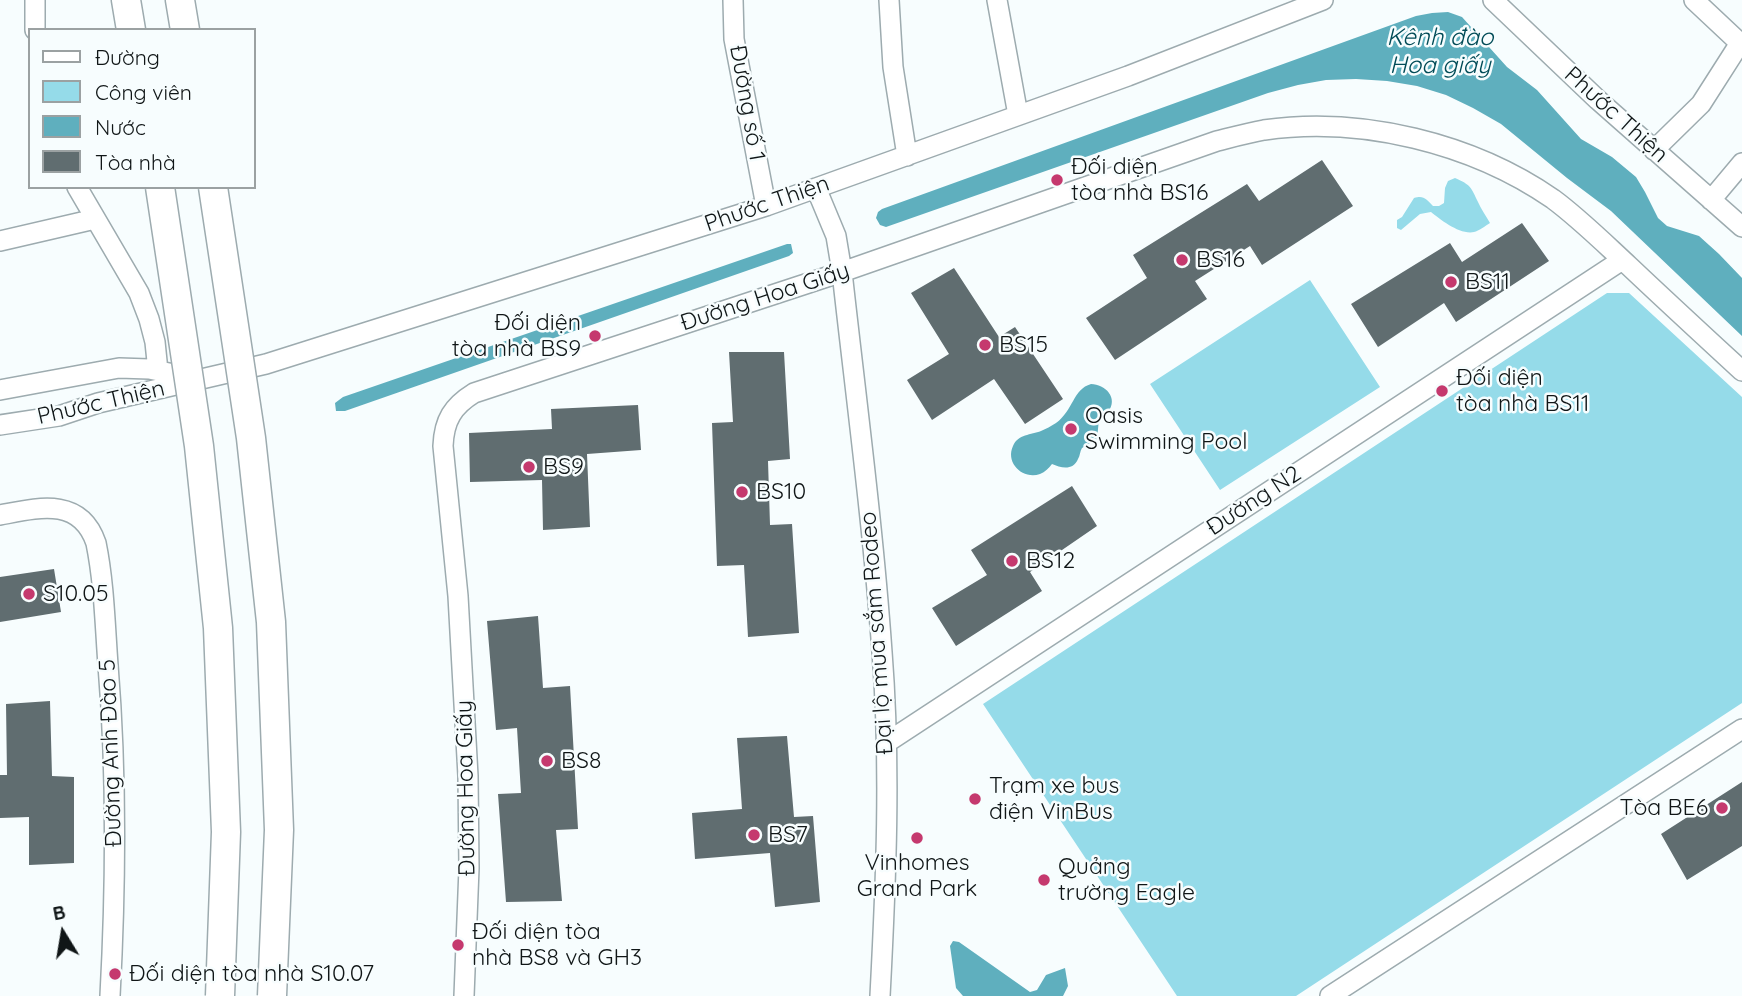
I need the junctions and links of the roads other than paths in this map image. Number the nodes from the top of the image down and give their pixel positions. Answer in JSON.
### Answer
{"nodes":[{"id":1,"x":35,"y":0,"type":"edge"},
{"id":2,"x":126,"y":0,"type":"edge"},
{"id":3,"x":180,"y":0,"type":"edge"},
{"id":4,"x":733,"y":0,"type":"edge"},
{"id":5,"x":889,"y":0,"type":"edge"},
{"id":6,"x":1323,"y":0,"type":"edge"},
{"id":7,"x":1493,"y":0,"type":"edge"},
{"id":8,"x":1694,"y":0,"type":"edge"},
{"id":9,"x":1003,"y":4,"type":"edge"},
{"id":10,"x":36,"y":28,"type":"edge"},
{"id":11,"x":131,"y":28,"type":"edge"},
{"id":12,"x":185,"y":28,"type":"edge"},
{"id":13,"x":1741,"y":44,"type":"edge"},
{"id":14,"x":1018,"y":115,"type":"junction"},
{"id":15,"x":1654,"y":150,"type":"junction"},
{"id":16,"x":906,"y":156,"type":"junction"},
{"id":17,"x":1742,"y":163,"type":"edge"},
{"id":18,"x":816,"y":188,"type":"junction"},
{"id":19,"x":78,"y":189,"type":"edge"},
{"id":20,"x":160,"y":189,"type":"edge"},
{"id":21,"x":213,"y":189,"type":"edge"},
{"id":22,"x":1711,"y":200,"type":"junction"},
{"id":23,"x":766,"y":206,"type":"junction"},
{"id":24,"x":96,"y":219,"type":"junction"},
{"id":25,"x":1742,"y":227,"type":"edge"},
{"id":26,"x":0,"y":241,"type":"edge"},
{"id":27,"x":1622,"y":260,"type":"junction"},
{"id":28,"x":842,"y":272,"type":"junction"},
{"id":29,"x":158,"y":371,"type":"junction"},
{"id":30,"x":1742,"y":371,"type":"edge"},
{"id":31,"x":201,"y":380,"type":"junction"},
{"id":32,"x":0,"y":390,"type":"edge"},
{"id":33,"x":0,"y":425,"type":"edge"},
{"id":34,"x":0,"y":515,"type":"edge"},
{"id":35,"x":1742,"y":729,"type":"edge"},
{"id":36,"x":886,"y":743,"type":"junction"},
{"id":37,"x":1339,"y":993,"type":"edge"},
{"id":38,"x":110,"y":996,"type":"edge"},
{"id":39,"x":220,"y":996,"type":"edge"},
{"id":40,"x":272,"y":996,"type":"edge"},
{"id":41,"x":464,"y":996,"type":"edge"},
{"id":42,"x":880,"y":996,"type":"edge"}],
"edges":[{"from":1,"to":10,"type":"street"},
{"from":2,"to":11,"type":"highway"},
{"from":3,"to":12,"type":"highway"},
{"from":4,"to":23,"type":"street","name":"Đường số 1"},
{"from":5,"to":16,"type":"street"},
{"from":6,"to":14,"type":"street","name":"Phước Thiện"},
{"from":7,"to":15,"type":"street","name":"Phước Thiện"},
{"from":8,"to":13,"type":"street"},
{"from":9,"to":14,"type":"street"},
{"from":13,"to":15,"type":"street"},
{"from":14,"to":16,"type":"street","name":"Phước Thiện"},
{"from":15,"to":22,"type":"street","name":"Phước Thiện"},
{"from":16,"to":18,"type":"street","name":"Phước Thiện"},
{"from":17,"to":22,"type":"street"},
{"from":18,"to":23,"type":"street","name":"Phước Thiện"},
{"from":18,"to":28,"type":"street","name":"Đại lộ mua sắm Rodeo"},
{"from":19,"to":24,"type":"street"},
{"from":20,"to":39,"type":"highway","bridge":true},
{"from":21,"to":40,"type":"highway","bridge":true},
{"from":22,"to":25,"type":"street","name":"Phước Thiện"},
{"from":23,"to":31,"type":"street","name":"Phước Thiện"},
{"from":24,"to":26,"type":"street"},
{"from":24,"to":29,"type":"street"},
{"from":27,"to":28,"type":"street","name":"Đường Hoa Giấy"},
{"from":27,"to":30,"type":"street","name":"Đường Hoa Giấy"},
{"from":27,"to":36,"type":"street","name":"Đường N2"},
{"from":28,"to":36,"type":"street","name":"Đại lộ mua sắm Rodeo"},
{"from":28,"to":41,"type":"street","name":"Đường Hoa Giấy"},
{"from":29,"to":31,"type":"street","name":"Phước Thiện"},
{"from":29,"to":32,"type":"street","name":"Phước Thiện"},
{"from":31,"to":33,"type":"street","name":"Phước Thiện"},
{"from":34,"to":38,"type":"street","name":"Đường Anh Đào 5"},
{"from":35,"to":37,"type":"street"},
{"from":36,"to":42,"type":"street","name":"Đại lộ mua sắm Rodeo"}]}
